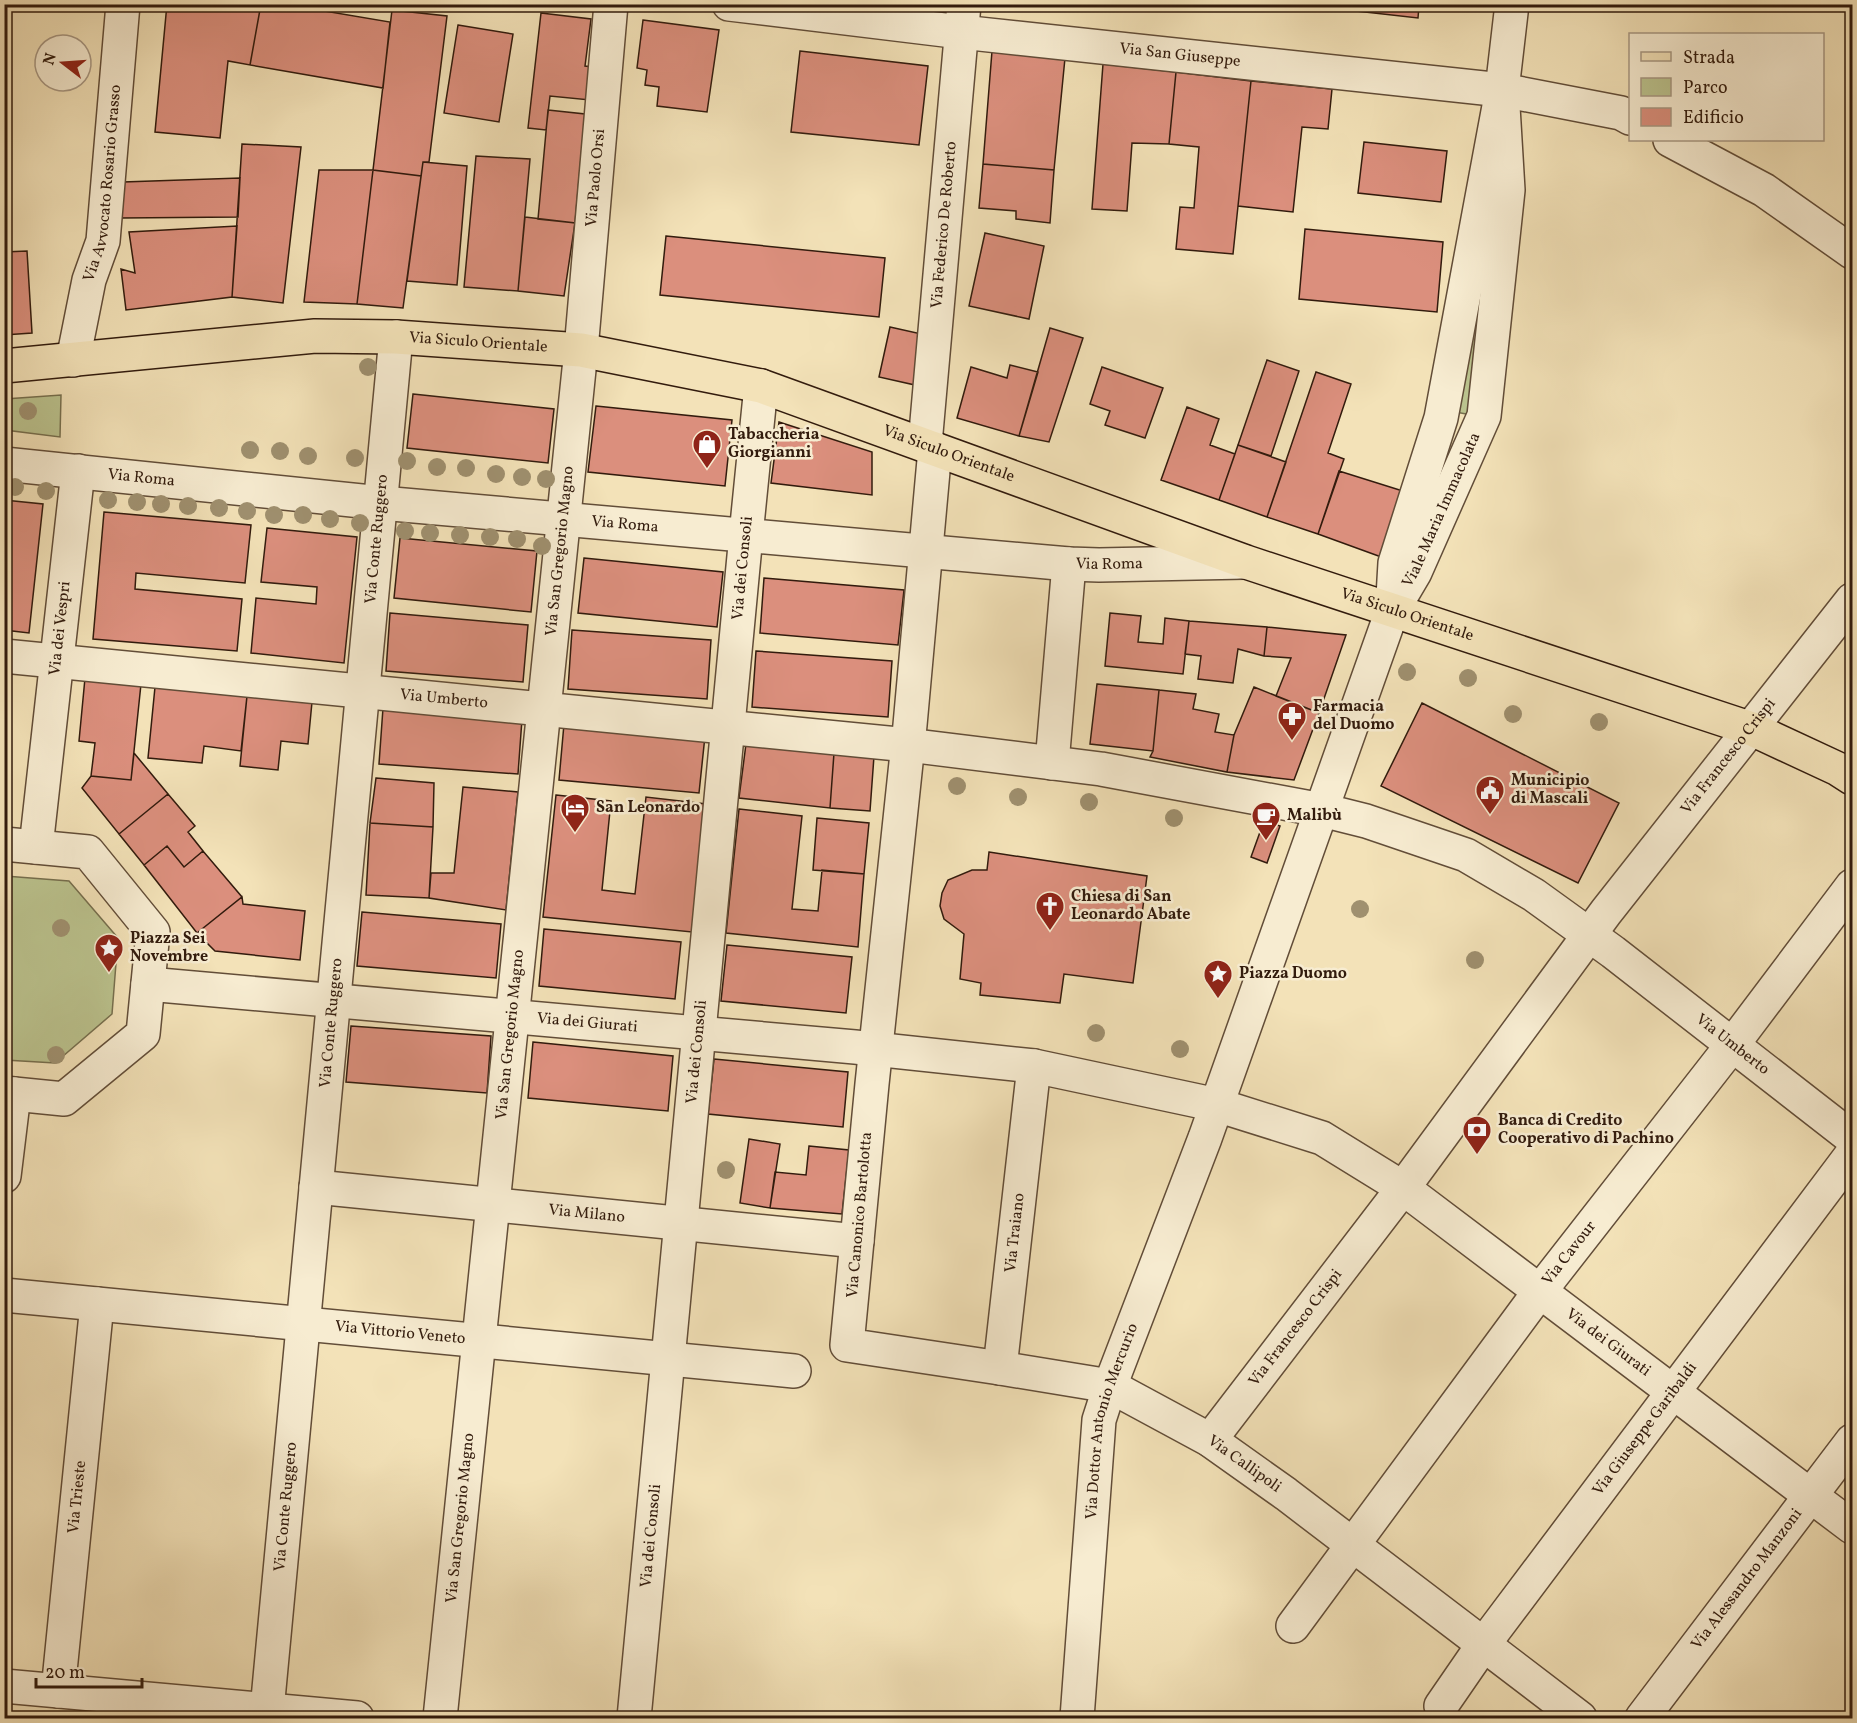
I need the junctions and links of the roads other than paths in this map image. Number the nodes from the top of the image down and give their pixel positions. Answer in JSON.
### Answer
{"nodes":[{"id":1,"x":123,"y":4,"type":"edge"},
{"id":2,"x":611,"y":4,"type":"edge"},
{"id":3,"x":729,"y":4,"type":"edge"},
{"id":4,"x":1512,"y":4,"type":"edge"},
{"id":5,"x":962,"y":18,"type":"edge"},
{"id":6,"x":1502,"y":90,"type":"junction"},
{"id":7,"x":1629,"y":117,"type":"edge"},
{"id":8,"x":1672,"y":141,"type":"edge"},
{"id":9,"x":1852,"y":252,"type":"edge"},
{"id":10,"x":396,"y":337,"type":"junction"},
{"id":11,"x":581,"y":350,"type":"junction"},
{"id":12,"x":73,"y":360,"type":"junction"},
{"id":13,"x":4,"y":366,"type":"edge"},
{"id":14,"x":761,"y":386,"type":"junction"},
{"id":15,"x":930,"y":447,"type":"junction"},
{"id":16,"x":4,"y":464,"type":"edge"},
{"id":17,"x":78,"y":471,"type":"junction"},
{"id":18,"x":381,"y":503,"type":"junction"},
{"id":19,"x":563,"y":518,"type":"junction"},
{"id":20,"x":746,"y":535,"type":"junction"},
{"id":21,"x":926,"y":550,"type":"junction"},
{"id":22,"x":1246,"y":562,"type":"junction"},
{"id":23,"x":1069,"y":564,"type":"junction"},
{"id":24,"x":1852,"y":600,"type":"edge"},
{"id":25,"x":1392,"y":611,"type":"junction"},
{"id":26,"x":4,"y":656,"type":"edge"},
{"id":27,"x":57,"y":661,"type":"junction"},
{"id":28,"x":363,"y":692,"type":"junction"},
{"id":29,"x":544,"y":709,"type":"junction"},
{"id":30,"x":729,"y":726,"type":"junction"},
{"id":31,"x":1752,"y":729,"type":"junction"},
{"id":32,"x":901,"y":737,"type":"junction"},
{"id":33,"x":1053,"y":751,"type":"junction"},
{"id":34,"x":1852,"y":778,"type":"edge"},
{"id":35,"x":1326,"y":797,"type":"junction"},
{"id":36,"x":4,"y":844,"type":"edge"},
{"id":37,"x":36,"y":847,"type":"junction"},
{"id":38,"x":1852,"y":886,"type":"edge"},
{"id":39,"x":1603,"y":933,"type":"junction"},
{"id":40,"x":148,"y":984,"type":"junction"},
{"id":41,"x":334,"y":1001,"type":"junction"},
{"id":42,"x":513,"y":1017,"type":"junction"},
{"id":43,"x":699,"y":1034,"type":"junction"},
{"id":44,"x":1733,"y":1044,"type":"junction"},
{"id":45,"x":865,"y":1048,"type":"junction"},
{"id":46,"x":1034,"y":1066,"type":"junction"},
{"id":47,"x":9,"y":1093,"type":"edge"},
{"id":48,"x":1217,"y":1105,"type":"junction"},
{"id":49,"x":1852,"y":1138,"type":"edge"},
{"id":50,"x":1852,"y":1154,"type":"edge"},
{"id":51,"x":5,"y":1167,"type":"edge"},
{"id":52,"x":316,"y":1187,"type":"junction"},
{"id":53,"x":1412,"y":1196,"type":"junction"},
{"id":54,"x":493,"y":1205,"type":"junction"},
{"id":55,"x":681,"y":1224,"type":"junction"},
{"id":56,"x":857,"y":1242,"type":"junction"},
{"id":57,"x":1540,"y":1291,"type":"junction"},
{"id":58,"x":4,"y":1295,"type":"edge"},
{"id":59,"x":97,"y":1304,"type":"junction"},
{"id":60,"x":303,"y":1324,"type":"junction"},
{"id":61,"x":479,"y":1340,"type":"junction"},
{"id":62,"x":847,"y":1345,"type":"joint"},
{"id":63,"x":669,"y":1359,"type":"junction"},
{"id":64,"x":1000,"y":1368,"type":"junction"},
{"id":65,"x":794,"y":1371,"type":"dead end"},
{"id":66,"x":1110,"y":1386,"type":"junction"},
{"id":67,"x":1674,"y":1392,"type":"junction"},
{"id":68,"x":1210,"y":1440,"type":"junction"},
{"id":69,"x":1852,"y":1441,"type":"edge"},
{"id":70,"x":1812,"y":1496,"type":"junction"},
{"id":71,"x":1852,"y":1527,"type":"edge"},
{"id":72,"x":1353,"y":1546,"type":"junction"},
{"id":73,"x":1293,"y":1626,"type":"dead end"},
{"id":74,"x":1484,"y":1645,"type":"junction"},
{"id":75,"x":4,"y":1686,"type":"edge"},
{"id":76,"x":58,"y":1691,"type":"junction"},
{"id":77,"x":1441,"y":1706,"type":"dead end"},
{"id":78,"x":267,"y":1710,"type":"junction"},
{"id":79,"x":357,"y":1719,"type":"edge"},
{"id":80,"x":440,"y":1719,"type":"edge"},
{"id":81,"x":634,"y":1719,"type":"edge"},
{"id":82,"x":1077,"y":1719,"type":"edge"},
{"id":83,"x":1580,"y":1719,"type":"edge"},
{"id":84,"x":1642,"y":1719,"type":"edge"}],
"edges":[{"from":1,"to":12,"type":"street","name":"Via Avvocato Rosario Grasso"},
{"from":2,"to":11,"type":"street","name":"Via Paolo Orsi"},
{"from":3,"to":5,"type":"street","name":"Via San Giuseppe"},
{"from":4,"to":6,"type":"street","name":"Viale Maria Immacolata"},
{"from":5,"to":6,"type":"street","name":"Via San Giuseppe"},
{"from":5,"to":15,"type":"street","name":"Via Federico De Roberto"},
{"from":6,"to":7,"type":"street","name":"Via San Giuseppe"},
{"from":6,"to":25,"type":"street","name":"Viale Maria Immacolata"},
{"from":8,"to":9,"type":"street"},
{"from":10,"to":11,"type":"main road","name":"Via Siculo Orientale"},
{"from":10,"to":12,"type":"main road","name":"Via Siculo Orientale"},
{"from":10,"to":18,"type":"street","name":"Via Conte Ruggero"},
{"from":11,"to":14,"type":"main road","name":"Via Siculo Orientale"},
{"from":11,"to":19,"type":"street","name":"Via San Gregorio Magno"},
{"from":12,"to":13,"type":"main road","name":"Via Siculo Orientale"},
{"from":14,"to":15,"type":"main road","name":"Via Siculo Orientale"},
{"from":14,"to":20,"type":"street","name":"Via dei Consoli"},
{"from":15,"to":21,"type":"street","name":"Via Federico De Roberto"},
{"from":15,"to":22,"type":"main road","name":"Via Siculo Orientale"},
{"from":16,"to":17,"type":"street","name":"Via Roma"},
{"from":17,"to":18,"type":"street","name":"Via Roma"},
{"from":17,"to":27,"type":"street","name":"Via dei Vespri"},
{"from":18,"to":19,"type":"street","name":"Via Roma"},
{"from":18,"to":28,"type":"street","name":"Via Conte Ruggero"},
{"from":19,"to":20,"type":"street","name":"Via Roma"},
{"from":19,"to":29,"type":"street","name":"Via San Gregorio Magno"},
{"from":20,"to":21,"type":"street","name":"Via Roma"},
{"from":20,"to":30,"type":"street","name":"Via dei Consoli"},
{"from":21,"to":23,"type":"street","name":"Via Roma"},
{"from":21,"to":32,"type":"street"},
{"from":22,"to":23,"type":"street","name":"Via Roma"},
{"from":22,"to":25,"type":"main road","name":"Via Siculo Orientale"},
{"from":23,"to":33,"type":"street"},
{"from":24,"to":31,"type":"street","name":"Via Francesco Crispi"},
{"from":25,"to":31,"type":"main road","name":"Via Siculo Orientale"},
{"from":25,"to":35,"type":"street"},
{"from":26,"to":27,"type":"street","name":"Via Umberto"},
{"from":27,"to":28,"type":"street","name":"Via Umberto"},
{"from":27,"to":37,"type":"street","name":"Via dei Vespri"},
{"from":28,"to":29,"type":"street","name":"Via Umberto"},
{"from":28,"to":41,"type":"street","name":"Via Conte Ruggero"},
{"from":29,"to":30,"type":"street","name":"Via Umberto"},
{"from":29,"to":42,"type":"street","name":"Via San Gregorio Magno"},
{"from":30,"to":32,"type":"street","name":"Via Umberto"},
{"from":30,"to":43,"type":"street","name":"Via dei Consoli"},
{"from":31,"to":34,"type":"main road","name":"Via Siculo Orientale"},
{"from":31,"to":39,"type":"street","name":"Via Francesco Crispi"},
{"from":32,"to":33,"type":"street","name":"Via Umberto"},
{"from":32,"to":45,"type":"street","name":"Via Canonico Bartolotta"},
{"from":33,"to":35,"type":"street","name":"Via Umberto"},
{"from":35,"to":39,"type":"street","name":"Via Umberto"},
{"from":35,"to":48,"type":"street","name":"Via Dottor Antonio Mercurio"},
{"from":36,"to":37,"type":"street"},
{"from":37,"to":40,"type":"street"},
{"from":38,"to":44,"type":"street","name":"Via Cavour"},
{"from":39,"to":44,"type":"street","name":"Via Umberto"},
{"from":39,"to":53,"type":"street","name":"Via Francesco Crispi"},
{"from":40,"to":41,"type":"street","name":"Via dei Giurati"},
{"from":40,"to":47,"type":"street"},
{"from":41,"to":42,"type":"street","name":"Via dei Giurati"},
{"from":41,"to":52,"type":"street","name":"Via Conte Ruggero"},
{"from":42,"to":43,"type":"street","name":"Via dei Giurati"},
{"from":42,"to":54,"type":"street","name":"Via San Gregorio Magno"},
{"from":43,"to":45,"type":"street","name":"Via dei Giurati"},
{"from":43,"to":55,"type":"street","name":"Via dei Consoli"},
{"from":44,"to":49,"type":"street","name":"Via Umberto"},
{"from":44,"to":57,"type":"street","name":"Via Cavour"},
{"from":45,"to":46,"type":"street","name":"Via dei Giurati"},
{"from":45,"to":56,"type":"street","name":"Via Canonico Bartolotta"},
{"from":46,"to":48,"type":"street","name":"Via dei Giurati"},
{"from":46,"to":64,"type":"street","name":"Via Traiano"},
{"from":47,"to":51,"type":"street"},
{"from":48,"to":53,"type":"street","name":"Via dei Giurati"},
{"from":48,"to":66,"type":"street","name":"Via Dottor Antonio Mercurio"},
{"from":50,"to":67,"type":"street","name":"Via Giuseppe Garibaldi"},
{"from":52,"to":54,"type":"street","name":"Via Milano"},
{"from":52,"to":60,"type":"street","name":"Via Conte Ruggero"},
{"from":53,"to":57,"type":"street","name":"Via dei Giurati"},
{"from":53,"to":68,"type":"street","name":"Via Francesco Crispi"},
{"from":54,"to":55,"type":"street","name":"Via Milano"},
{"from":54,"to":61,"type":"street","name":"Via San Gregorio Magno"},
{"from":55,"to":56,"type":"street","name":"Via Milano"},
{"from":55,"to":63,"type":"street","name":"Via dei Consoli"},
{"from":56,"to":62,"type":"street","name":"Via Canonico Bartolotta"},
{"from":57,"to":67,"type":"street","name":"Via dei Giurati"},
{"from":57,"to":72,"type":"street","name":"Via Cavour"},
{"from":58,"to":59,"type":"street","name":"Via Vittorio Veneto"},
{"from":59,"to":60,"type":"street","name":"Via Vittorio Veneto"},
{"from":59,"to":76,"type":"street","name":"Via Trieste"},
{"from":60,"to":61,"type":"street","name":"Via Vittorio Veneto"},
{"from":60,"to":78,"type":"street","name":"Via Conte Ruggero"},
{"from":61,"to":63,"type":"street","name":"Via Vittorio Veneto"},
{"from":61,"to":80,"type":"street","name":"Via San Gregorio Magno"},
{"from":62,"to":64,"type":"street","name":"Via Callipoli"},
{"from":63,"to":65,"type":"street","name":"Via Vittorio Veneto"},
{"from":63,"to":81,"type":"street","name":"Via dei Consoli"},
{"from":64,"to":66,"type":"street","name":"Via Callipoli"},
{"from":66,"to":68,"type":"street","name":"Via Callipoli"},
{"from":66,"to":82,"type":"street","name":"Via Dottor Antonio Mercurio"},
{"from":67,"to":70,"type":"street","name":"Via dei Giurati"},
{"from":67,"to":74,"type":"street","name":"Via Giuseppe Garibaldi"},
{"from":68,"to":72,"type":"street","name":"Via Callipoli"},
{"from":69,"to":70,"type":"street","name":"Via Alessandro Manzoni"},
{"from":70,"to":71,"type":"street","name":"Via dei Giurati"},
{"from":70,"to":84,"type":"street","name":"Via Alessandro Manzoni"},
{"from":72,"to":73,"type":"street","name":"Via Cavour"},
{"from":72,"to":74,"type":"street","name":"Via Callipoli"},
{"from":74,"to":77,"type":"street","name":"Via Giuseppe Garibaldi"},
{"from":74,"to":83,"type":"street","name":"Via Callipoli"},
{"from":75,"to":76,"type":"street"},
{"from":76,"to":78,"type":"street"},
{"from":78,"to":79,"type":"street"}]}
